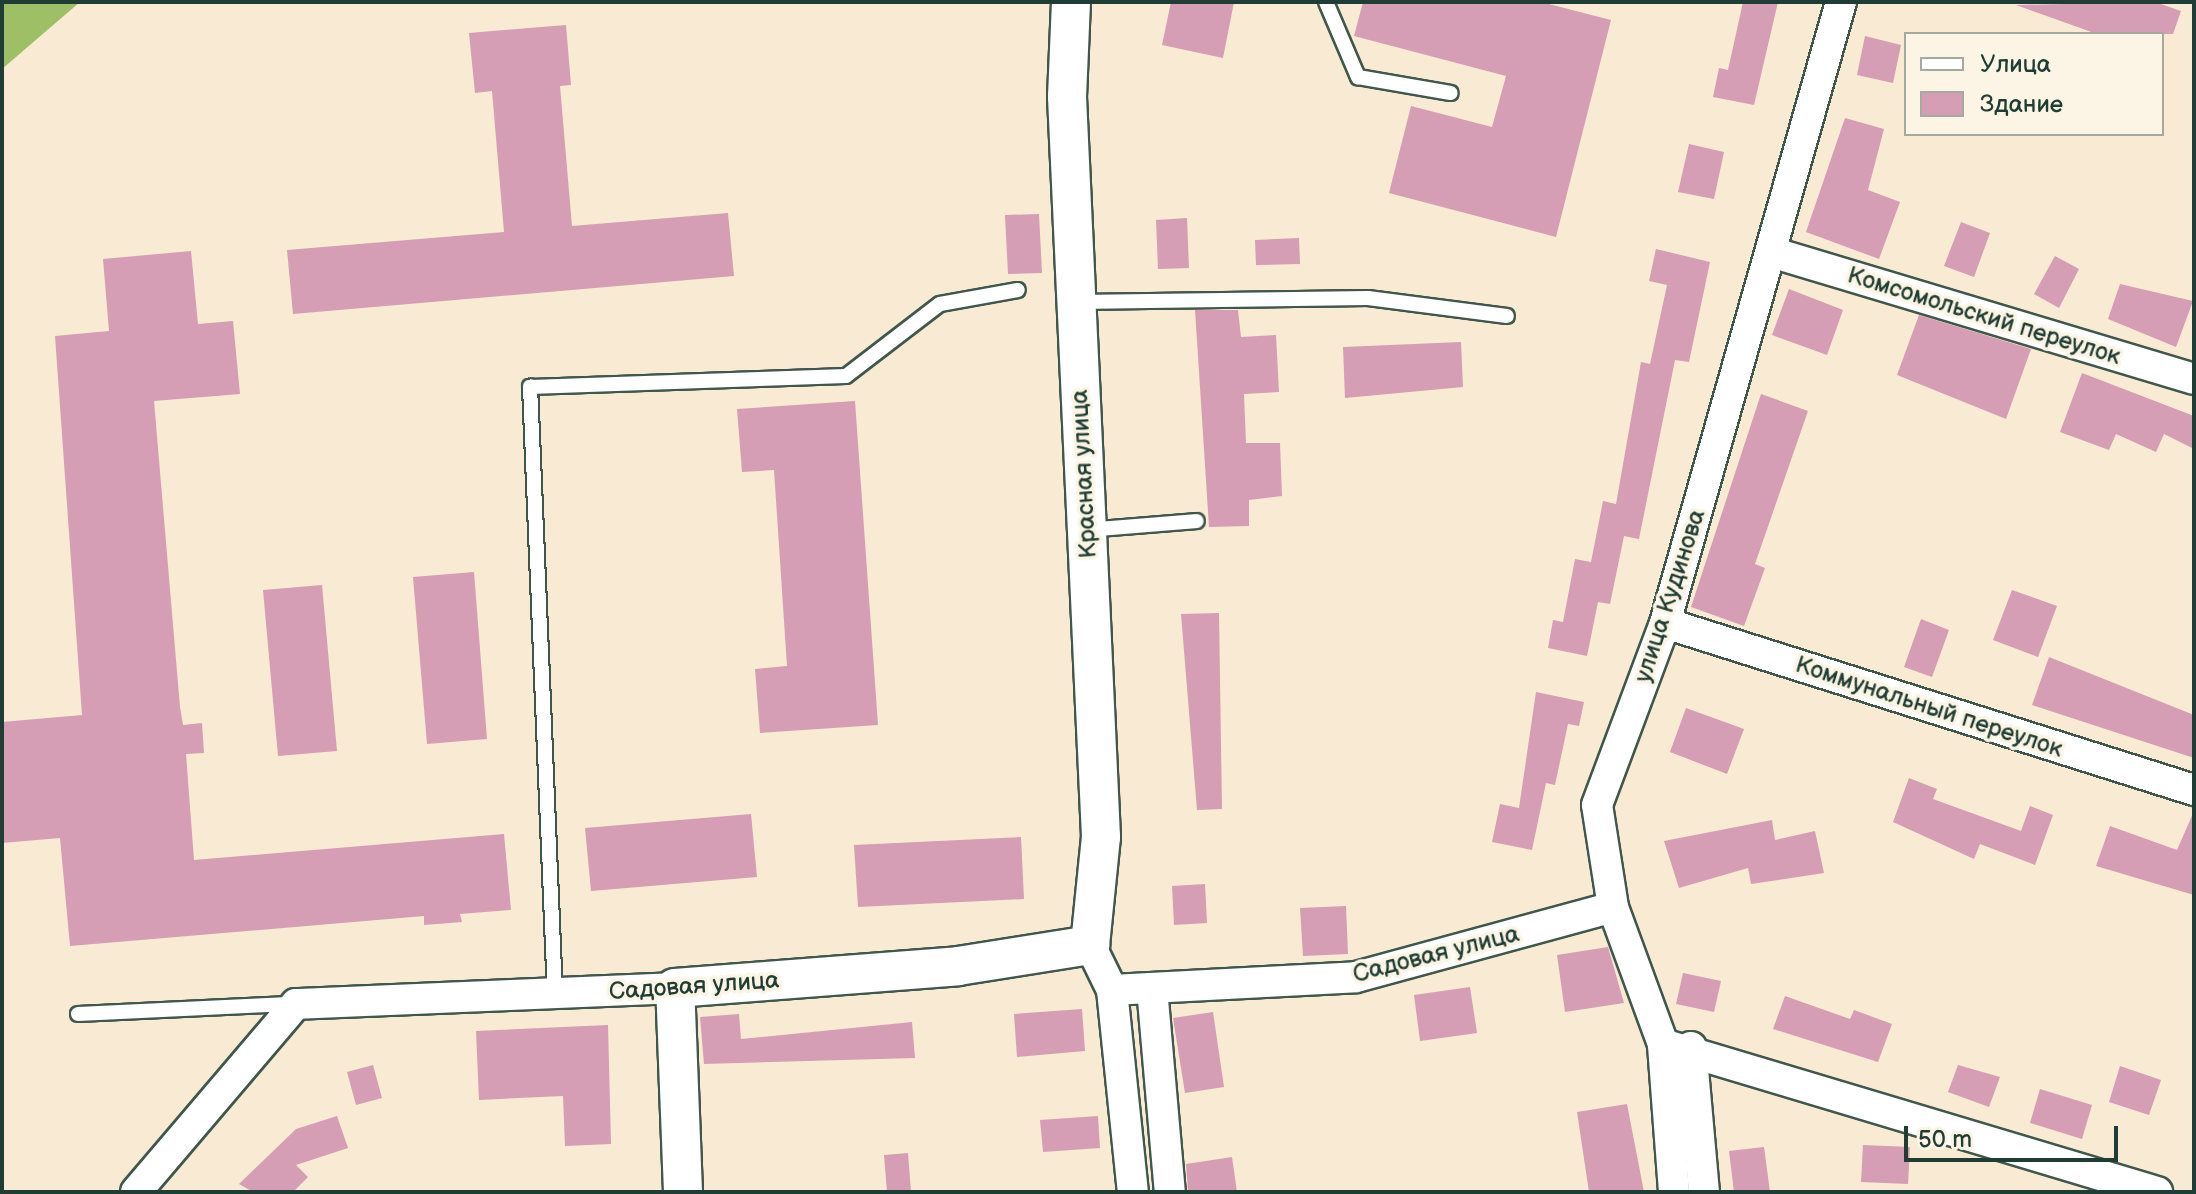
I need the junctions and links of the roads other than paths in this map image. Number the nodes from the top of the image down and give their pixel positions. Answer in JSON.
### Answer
{"nodes":[{"id":1,"x":1071,"y":2,"type":"edge"},
{"id":2,"x":1326,"y":2,"type":"edge"},
{"id":3,"x":1841,"y":2,"type":"edge"},
{"id":4,"x":1451,"y":93,"type":"dead end"},
{"id":5,"x":1774,"y":253,"type":"junction"},
{"id":6,"x":1018,"y":290,"type":"dead end"},
{"id":7,"x":1076,"y":302,"type":"junction"},
{"id":8,"x":1507,"y":316,"type":"dead end"},
{"id":9,"x":2194,"y":379,"type":"edge"},
{"id":10,"x":1197,"y":521,"type":"dead end"},
{"id":11,"x":1087,"y":530,"type":"junction"},
{"id":12,"x":1665,"y":623,"type":"junction"},
{"id":13,"x":2194,"y":790,"type":"edge"},
{"id":14,"x":1613,"y":907,"type":"junction"},
{"id":15,"x":1090,"y":945,"type":"junction"},
{"id":16,"x":675,"y":988,"type":"junction"},
{"id":17,"x":1152,"y":988,"type":"junction"},
{"id":18,"x":1112,"y":990,"type":"junction"},
{"id":19,"x":555,"y":995,"type":"junction"},
{"id":20,"x":296,"y":1004,"type":"junction"},
{"id":21,"x":78,"y":1014,"type":"dead end"},
{"id":22,"x":1677,"y":1046,"type":"junction"},
{"id":23,"x":136,"y":1192,"type":"edge"},
{"id":24,"x":683,"y":1192,"type":"edge"},
{"id":25,"x":1133,"y":1192,"type":"edge"},
{"id":26,"x":1170,"y":1192,"type":"edge"},
{"id":27,"x":1674,"y":1192,"type":"edge"},
{"id":28,"x":1704,"y":1192,"type":"edge"},
{"id":29,"x":2157,"y":1192,"type":"edge"}],
"edges":[{"from":1,"to":7,"type":"street","name":"Красная улица"},
{"from":2,"to":4,"type":"lane"},
{"from":3,"to":5,"type":"street","name":"улица Кудинова"},
{"from":5,"to":9,"type":"street","name":"Комсомольский переулок"},
{"from":5,"to":12,"type":"street","name":"улица Кудинова"},
{"from":6,"to":19,"type":"lane"},
{"from":7,"to":8,"type":"lane"},
{"from":7,"to":11,"type":"street","name":"Красная улица"},
{"from":10,"to":11,"type":"lane"},
{"from":11,"to":15,"type":"street","name":"Красная улица"},
{"from":12,"to":13,"type":"street","name":"Коммунальный переулок"},
{"from":12,"to":14,"type":"street","name":"улица Кудинова"},
{"from":14,"to":17,"type":"street","name":"Садовая улица"},
{"from":14,"to":22,"type":"street","name":"улица Кудинова"},
{"from":15,"to":16,"type":"street","name":"Садовая улица"},
{"from":15,"to":18,"type":"street"},
{"from":16,"to":19,"type":"street","name":"Садовая улица"},
{"from":16,"to":24,"type":"street"},
{"from":17,"to":18,"type":"street","name":"Садовая улица"},
{"from":17,"to":26,"type":"street"},
{"from":18,"to":25,"type":"street"},
{"from":19,"to":20,"type":"street","name":"Садовая улица"},
{"from":20,"to":21,"type":"lane"},
{"from":20,"to":23,"type":"street"},
{"from":22,"to":27,"type":"street","name":"улица Кудинова"},
{"from":22,"to":28,"type":"street","name":"улица Кудинова"},
{"from":22,"to":29,"type":"street"}]}
